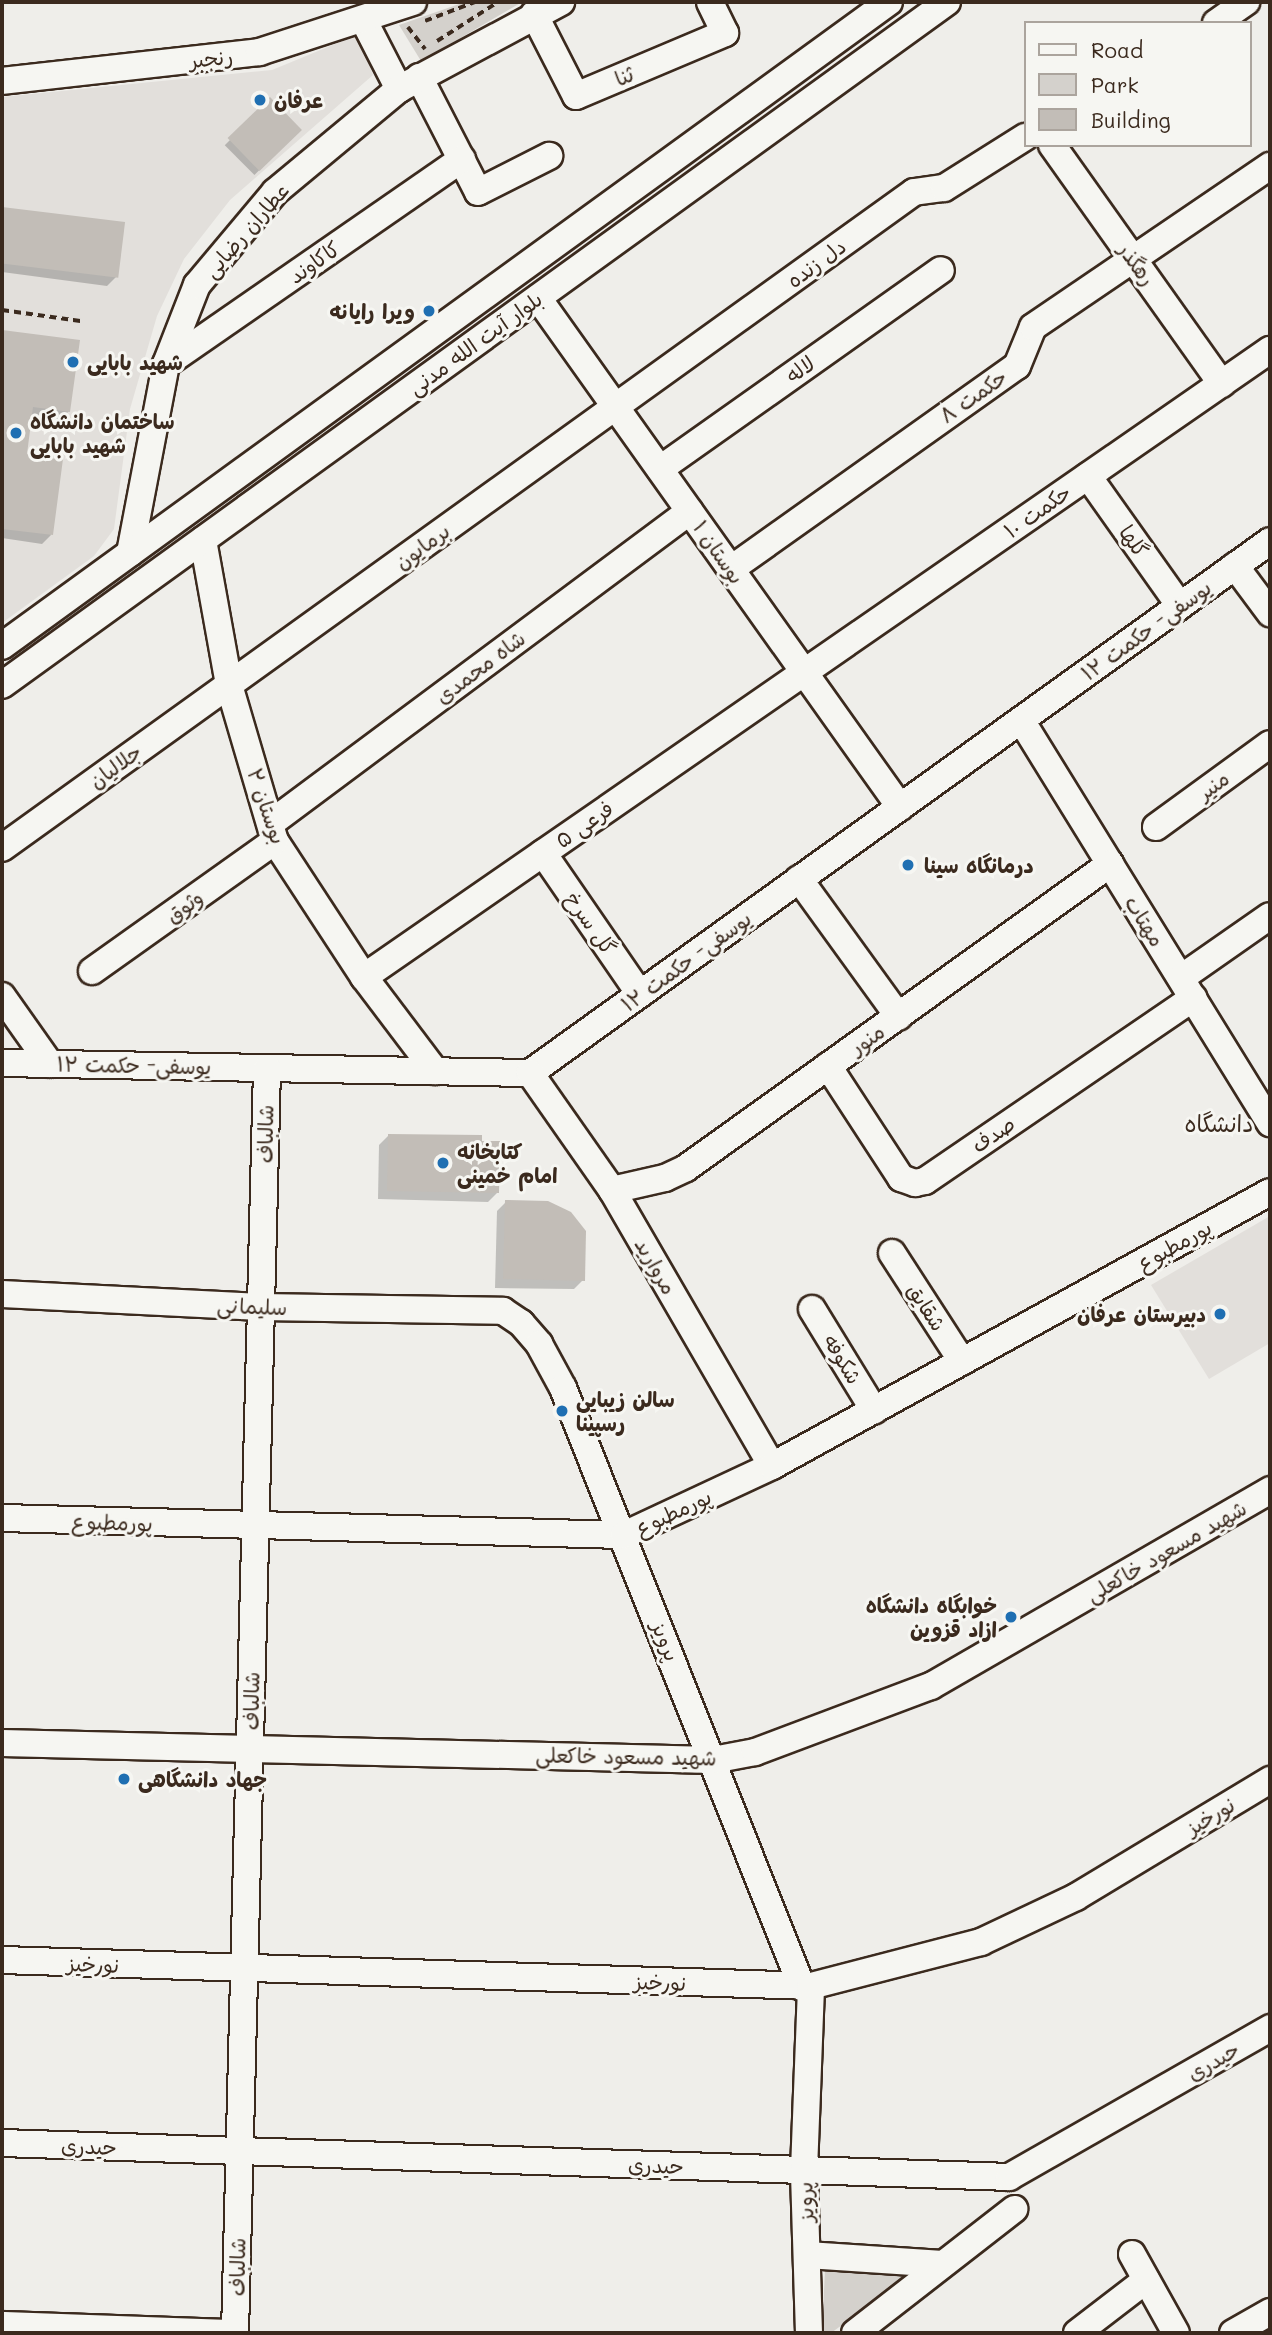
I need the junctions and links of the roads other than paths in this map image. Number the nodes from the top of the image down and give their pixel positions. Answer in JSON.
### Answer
{"nodes":[{"id":1,"x":413,"y":2,"type":"edge"},
{"id":2,"x":561,"y":2,"type":"edge"},
{"id":3,"x":710,"y":2,"type":"edge"},
{"id":4,"x":890,"y":2,"type":"edge"},
{"id":5,"x":947,"y":2,"type":"edge"},
{"id":6,"x":1246,"y":2,"type":"edge"},
{"id":7,"x":534,"y":14,"type":"junction"},
{"id":8,"x":363,"y":19,"type":"junction"},
{"id":9,"x":1219,"y":21,"type":"edge"},
{"id":10,"x":2,"y":81,"type":"edge"},
{"id":11,"x":409,"y":83,"type":"junction"},
{"id":12,"x":1024,"y":138,"type":"edge"},
{"id":13,"x":1053,"y":147,"type":"edge"},
{"id":14,"x":549,"y":156,"type":"dead end"},
{"id":15,"x":461,"y":159,"type":"junction"},
{"id":16,"x":1270,"y":166,"type":"edge"},
{"id":17,"x":1131,"y":257,"type":"junction"},
{"id":18,"x":941,"y":270,"type":"dead end"},
{"id":19,"x":538,"y":298,"type":"junction"},
{"id":20,"x":1270,"y":350,"type":"edge"},
{"id":21,"x":166,"y":364,"type":"junction"},
{"id":22,"x":1222,"y":384,"type":"junction"},
{"id":23,"x":359,"y":387,"type":"junction"},
{"id":24,"x":616,"y":408,"type":"junction"},
{"id":25,"x":377,"y":414,"type":"junction"},
{"id":26,"x":660,"y":469,"type":"junction"},
{"id":27,"x":1088,"y":476,"type":"junction"},
{"id":28,"x":144,"y":481,"type":"junction"},
{"id":29,"x":690,"y":511,"type":"junction"},
{"id":30,"x":184,"y":514,"type":"junction"},
{"id":31,"x":203,"y":540,"type":"junction"},
{"id":32,"x":1270,"y":541,"type":"edge"},
{"id":33,"x":130,"y":553,"type":"junction"},
{"id":34,"x":166,"y":566,"type":"junction"},
{"id":35,"x":1236,"y":566,"type":"junction"},
{"id":36,"x":731,"y":569,"type":"junction"},
{"id":37,"x":208,"y":584,"type":"junction"},
{"id":38,"x":1180,"y":606,"type":"junction"},
{"id":39,"x":1270,"y":613,"type":"edge"},
{"id":40,"x":2,"y":646,"type":"edge"},
{"id":41,"x":804,"y":672,"type":"junction"},
{"id":42,"x":2,"y":685,"type":"edge"},
{"id":43,"x":229,"y":685,"type":"junction"},
{"id":44,"x":1021,"y":720,"type":"junction"},
{"id":45,"x":1270,"y":744,"type":"edge"},
{"id":46,"x":900,"y":807,"type":"junction"},
{"id":47,"x":1156,"y":827,"type":"dead end"},
{"id":48,"x":273,"y":832,"type":"junction"},
{"id":49,"x":2,"y":848,"type":"edge"},
{"id":50,"x":543,"y":853,"type":"junction"},
{"id":51,"x":1110,"y":864,"type":"junction"},
{"id":52,"x":799,"y":879,"type":"junction"},
{"id":53,"x":1270,"y":916,"type":"edge"},
{"id":54,"x":92,"y":971,"type":"dead end"},
{"id":55,"x":364,"y":977,"type":"junction"},
{"id":56,"x":1187,"y":988,"type":"junction"},
{"id":57,"x":640,"y":994,"type":"junction"},
{"id":58,"x":2,"y":996,"type":"edge"},
{"id":59,"x":899,"y":1017,"type":"junction"},
{"id":60,"x":2,"y":1063,"type":"edge"},
{"id":61,"x":50,"y":1064,"type":"junction"},
{"id":62,"x":828,"y":1066,"type":"junction"},
{"id":63,"x":267,"y":1068,"type":"junction"},
{"id":64,"x":435,"y":1071,"type":"junction"},
{"id":65,"x":530,"y":1073,"type":"junction"},
{"id":66,"x":1270,"y":1122,"type":"edge"},
{"id":67,"x":612,"y":1190,"type":"junction"},
{"id":68,"x":1270,"y":1192,"type":"edge"},
{"id":69,"x":892,"y":1254,"type":"dead end"},
{"id":70,"x":2,"y":1294,"type":"edge"},
{"id":71,"x":261,"y":1307,"type":"junction"},
{"id":72,"x":812,"y":1309,"type":"dead end"},
{"id":73,"x":503,"y":1311,"type":"joint"},
{"id":74,"x":962,"y":1361,"type":"junction"},
{"id":75,"x":874,"y":1410,"type":"junction"},
{"id":76,"x":772,"y":1466,"type":"junction"},
{"id":77,"x":1270,"y":1490,"type":"edge"},
{"id":78,"x":2,"y":1518,"type":"edge"},
{"id":79,"x":255,"y":1527,"type":"junction"},
{"id":80,"x":624,"y":1535,"type":"junction"},
{"id":81,"x":2,"y":1743,"type":"edge"},
{"id":82,"x":250,"y":1748,"type":"junction"},
{"id":83,"x":713,"y":1760,"type":"junction"},
{"id":84,"x":1270,"y":1780,"type":"edge"},
{"id":85,"x":2,"y":1960,"type":"edge"},
{"id":86,"x":244,"y":1970,"type":"junction"},
{"id":87,"x":806,"y":1987,"type":"junction"},
{"id":88,"x":1270,"y":2028,"type":"edge"},
{"id":89,"x":2,"y":2143,"type":"edge"},
{"id":90,"x":240,"y":2151,"type":"junction"},
{"id":91,"x":804,"y":2170,"type":"junction"},
{"id":92,"x":1014,"y":2209,"type":"dead end"},
{"id":93,"x":1132,"y":2254,"type":"dead end"},
{"id":94,"x":807,"y":2255,"type":"junction"},
{"id":95,"x":943,"y":2264,"type":"junction"},
{"id":96,"x":1146,"y":2280,"type":"junction"},
{"id":97,"x":1270,"y":2312,"type":"edge"},
{"id":98,"x":2,"y":2325,"type":"edge"},
{"id":99,"x":230,"y":2333,"type":"edge"},
{"id":100,"x":235,"y":2333,"type":"edge"},
{"id":101,"x":809,"y":2333,"type":"edge"},
{"id":102,"x":855,"y":2333,"type":"edge"},
{"id":103,"x":1077,"y":2333,"type":"edge"},
{"id":104,"x":1176,"y":2333,"type":"edge"},
{"id":105,"x":1233,"y":2333,"type":"edge"}],
"edges":[{"from":1,"to":8,"type":"street","name":"رنجبر"},
{"from":2,"to":7,"type":"street","name":"عطاران رضایی"},
{"from":3,"to":7,"type":"street","name":"ثنا"},
{"from":4,"to":23,"type":"street","name":"بلوار آیت الله مدنی"},
{"from":5,"to":19,"type":"street","name":"بلوار آیت الله مدنی"},
{"from":6,"to":9,"type":"street"},
{"from":7,"to":11,"type":"street","name":"عطاران رضایی"},
{"from":8,"to":10,"type":"street","name":"رنجبر"},
{"from":8,"to":11,"type":"street"},
{"from":11,"to":15,"type":"street"},
{"from":11,"to":21,"type":"street","name":"عطاران رضایی"},
{"from":12,"to":24,"type":"street","name":"دل زنده"},
{"from":13,"to":17,"type":"street","name":"رهگذر"},
{"from":14,"to":15,"type":"street"},
{"from":15,"to":21,"type":"street","name":"کاکاوند"},
{"from":16,"to":17,"type":"street","name":"حکمت ۸"},
{"from":17,"to":22,"type":"street","name":"رهگذر"},
{"from":17,"to":36,"type":"street","name":"حکمت ۸"},
{"from":18,"to":26,"type":"street","name":"لاله"},
{"from":19,"to":24,"type":"street","name":"بوستان ۱"},
{"from":19,"to":25,"type":"street","name":"بلوار آیت الله مدنی"},
{"from":20,"to":22,"type":"street","name":"حکمت ۱۰"},
{"from":21,"to":28,"type":"street","name":"عطاران رضایی"},
{"from":22,"to":27,"type":"street","name":"حکمت ۱۰"},
{"from":23,"to":25,"type":"street"},
{"from":23,"to":30,"type":"street","name":"بلوار آیت الله مدنی"},
{"from":24,"to":26,"type":"street","name":"بوستان ۱"},
{"from":24,"to":43,"type":"street","name":"برمایون"},
{"from":25,"to":31,"type":"street","name":"بلوار آیت الله مدنی"},
{"from":26,"to":29,"type":"street","name":"بوستان ۱"},
{"from":27,"to":38,"type":"street","name":"گلها"},
{"from":27,"to":41,"type":"street","name":"حکمت ۱۰"},
{"from":28,"to":30,"type":"street"},
{"from":28,"to":33,"type":"street","name":"عطاران رضایی"},
{"from":29,"to":36,"type":"street","name":"بوستان ۱"},
{"from":29,"to":48,"type":"street","name":"شاه محمدی"},
{"from":30,"to":33,"type":"street","name":"بلوار آیت الله مدنی"},
{"from":31,"to":34,"type":"street","name":"بلوار آیت الله مدنی"},
{"from":31,"to":37,"type":"street","name":"بوستان ۲"},
{"from":32,"to":35,"type":"street","name":"یوسفی- حکمت ۱۲"},
{"from":33,"to":40,"type":"street","name":"بلوار آیت الله مدنی"},
{"from":34,"to":37,"type":"street"},
{"from":34,"to":42,"type":"street","name":"بلوار آیت الله مدنی"},
{"from":35,"to":38,"type":"street","name":"یوسفی- حکمت ۱۲"},
{"from":35,"to":39,"type":"street"},
{"from":36,"to":41,"type":"street","name":"بوستان ۱"},
{"from":37,"to":43,"type":"street","name":"بوستان ۲"},
{"from":38,"to":44,"type":"street","name":"یوسفی- حکمت ۱۲"},
{"from":41,"to":46,"type":"street","name":"بوستان ۱"},
{"from":41,"to":50,"type":"street","name":"فرعی ۵"},
{"from":43,"to":48,"type":"street","name":"بوستان ۲"},
{"from":43,"to":49,"type":"street","name":"جلالیان"},
{"from":44,"to":46,"type":"street","name":"یوسفی- حکمت ۱۲"},
{"from":44,"to":51,"type":"street","name":"مهتاب"},
{"from":45,"to":47,"type":"street","name":"منیر"},
{"from":46,"to":52,"type":"street","name":"یوسفی- حکمت ۱۲"},
{"from":48,"to":54,"type":"street","name":"وثوق"},
{"from":48,"to":55,"type":"street","name":"بوستان ۲"},
{"from":50,"to":55,"type":"street","name":"فرعی ۵"},
{"from":50,"to":57,"type":"street","name":"گل سرخ"},
{"from":51,"to":56,"type":"street","name":"مهتاب"},
{"from":51,"to":59,"type":"street","name":"منور"},
{"from":52,"to":57,"type":"street","name":"یوسفی- حکمت ۱۲"},
{"from":52,"to":59,"type":"street"},
{"from":53,"to":56,"type":"street"},
{"from":55,"to":64,"type":"street","name":"بوستان ۲"},
{"from":56,"to":62,"type":"street","name":"صدف"},
{"from":56,"to":66,"type":"street","name":"مهتاب"},
{"from":57,"to":65,"type":"street","name":"یوسفی- حکمت ۱۲"},
{"from":58,"to":61,"type":"street"},
{"from":59,"to":62,"type":"street","name":"منور"},
{"from":60,"to":61,"type":"street","name":"یوسفی- حکمت ۱۲"},
{"from":61,"to":63,"type":"street","name":"یوسفی- حکمت ۱۲"},
{"from":62,"to":67,"type":"street","name":"منور"},
{"from":63,"to":64,"type":"street","name":"یوسفی- حکمت ۱۲"},
{"from":63,"to":71,"type":"street","name":"شالباف"},
{"from":64,"to":65,"type":"street","name":"یوسفی- حکمت ۱۲"},
{"from":65,"to":67,"type":"street","name":"مروارید"},
{"from":67,"to":76,"type":"street","name":"مروارید"},
{"from":68,"to":74,"type":"street","name":"پورمطبوع"},
{"from":69,"to":74,"type":"street","name":"شقایق"},
{"from":70,"to":71,"type":"street","name":"سلیمانی"},
{"from":71,"to":73,"type":"street","name":"سلیمانی"},
{"from":71,"to":79,"type":"street","name":"شالباف"},
{"from":72,"to":75,"type":"street","name":"شکوفه"},
{"from":73,"to":80,"type":"street","name":"پرویز"},
{"from":74,"to":75,"type":"street","name":"پورمطبوع"},
{"from":75,"to":76,"type":"street","name":"پورمطبوع"},
{"from":76,"to":80,"type":"street","name":"پورمطبوع"},
{"from":77,"to":83,"type":"street","name":"شهید مسعود خاکعلی"},
{"from":78,"to":79,"type":"street","name":"پورمطبوع"},
{"from":79,"to":80,"type":"street","name":"پورمطبوع"},
{"from":79,"to":82,"type":"street","name":"شالباف"},
{"from":80,"to":83,"type":"street","name":"پرویز"},
{"from":81,"to":82,"type":"street","name":"شهید مسعود خاکعلی"},
{"from":82,"to":83,"type":"street","name":"شهید مسعود خاکعلی"},
{"from":82,"to":86,"type":"street","name":"شالباف"},
{"from":83,"to":87,"type":"street","name":"پرویز"},
{"from":84,"to":87,"type":"street","name":"نورخیز"},
{"from":85,"to":86,"type":"street","name":"نورخیز"},
{"from":86,"to":87,"type":"street","name":"نورخیز"},
{"from":86,"to":90,"type":"street","name":"شالباف"},
{"from":87,"to":91,"type":"street","name":"پرویز"},
{"from":88,"to":91,"type":"street","name":"حیدری"},
{"from":89,"to":90,"type":"street","name":"حیدری"},
{"from":90,"to":91,"type":"street","name":"حیدری"},
{"from":90,"to":100,"type":"street","name":"شالباف"},
{"from":91,"to":94,"type":"street","name":"پرویز"},
{"from":92,"to":95,"type":"street"},
{"from":93,"to":96,"type":"street"},
{"from":94,"to":95,"type":"street"},
{"from":94,"to":101,"type":"street","name":"پرویز"},
{"from":95,"to":102,"type":"street"},
{"from":96,"to":103,"type":"street"},
{"from":96,"to":104,"type":"street"},
{"from":97,"to":105,"type":"street"},
{"from":98,"to":99,"type":"street"}]}
